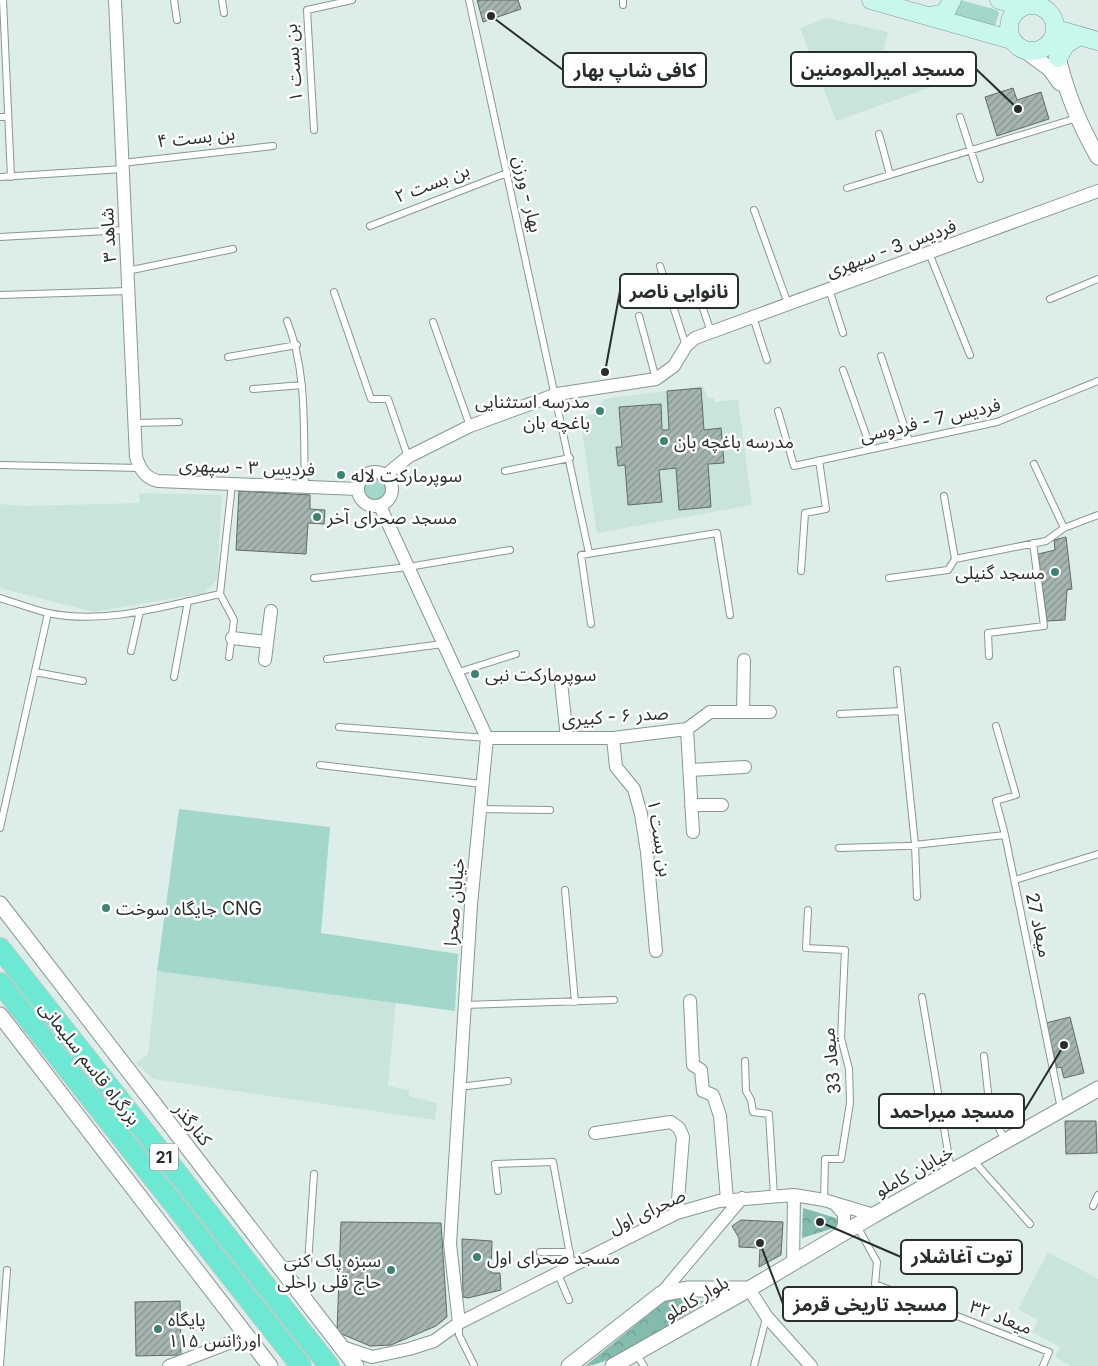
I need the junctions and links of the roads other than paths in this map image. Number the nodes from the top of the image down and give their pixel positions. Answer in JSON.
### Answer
{"nodes":[{"id":1,"x":3,"y":0,"type":"edge"},
{"id":2,"x":115,"y":0,"type":"edge"},
{"id":3,"x":174,"y":0,"type":"edge"},
{"id":4,"x":222,"y":0,"type":"edge"},
{"id":5,"x":352,"y":0,"type":"edge"},
{"id":6,"x":469,"y":0,"type":"edge"},
{"id":7,"x":872,"y":0,"type":"edge"},
{"id":8,"x":952,"y":0,"type":"edge"},
{"id":9,"x":999,"y":0,"type":"edge"},
{"id":10,"x":1020,"y":4,"type":"edge"},
{"id":11,"x":1044,"y":4,"type":"edge"},
{"id":12,"x":224,"y":13,"type":"dead end"},
{"id":13,"x":930,"y":16,"type":"junction"},
{"id":14,"x":177,"y":20,"type":"dead end"},
{"id":15,"x":1055,"y":33,"type":"junction"},
{"id":16,"x":1080,"y":36,"type":"junction"},
{"id":17,"x":1098,"y":41,"type":"edge"},
{"id":18,"x":2,"y":42,"type":"edge"},
{"id":19,"x":1018,"y":44,"type":"junction"},
{"id":20,"x":1058,"y":58,"type":"junction"},
{"id":21,"x":1069,"y":96,"type":"junction"},
{"id":22,"x":0,"y":117,"type":"edge"},
{"id":23,"x":8,"y":117,"type":"junction"},
{"id":24,"x":960,"y":117,"type":"dead end"},
{"id":25,"x":1077,"y":118,"type":"junction"},
{"id":26,"x":314,"y":130,"type":"dead end"},
{"id":27,"x":879,"y":134,"type":"dead end"},
{"id":28,"x":272,"y":146,"type":"dead end"},
{"id":29,"x":971,"y":150,"type":"junction"},
{"id":30,"x":1098,"y":157,"type":"edge"},
{"id":31,"x":123,"y":166,"type":"junction"},
{"id":32,"x":508,"y":173,"type":"junction"},
{"id":33,"x":890,"y":175,"type":"junction"},
{"id":34,"x":0,"y":177,"type":"edge"},
{"id":35,"x":11,"y":177,"type":"junction"},
{"id":36,"x":980,"y":179,"type":"dead end"},
{"id":37,"x":847,"y":188,"type":"dead end"},
{"id":38,"x":1098,"y":191,"type":"edge"},
{"id":39,"x":754,"y":210,"type":"dead end"},
{"id":40,"x":370,"y":226,"type":"dead end"},
{"id":41,"x":126,"y":230,"type":"junction"},
{"id":42,"x":0,"y":237,"type":"edge"},
{"id":43,"x":233,"y":249,"type":"dead end"},
{"id":44,"x":929,"y":253,"type":"junction"},
{"id":45,"x":660,"y":266,"type":"dead end"},
{"id":46,"x":127,"y":271,"type":"junction"},
{"id":47,"x":1098,"y":278,"type":"edge"},
{"id":48,"x":829,"y":289,"type":"junction"},
{"id":49,"x":128,"y":291,"type":"junction"},
{"id":50,"x":697,"y":291,"type":"dead end"},
{"id":51,"x":334,"y":292,"type":"dead end"},
{"id":52,"x":0,"y":295,"type":"edge"},
{"id":53,"x":1050,"y":299,"type":"dead end"},
{"id":54,"x":788,"y":304,"type":"junction"},
{"id":55,"x":639,"y":316,"type":"dead end"},
{"id":56,"x":753,"y":317,"type":"junction"},
{"id":57,"x":287,"y":321,"type":"dead end"},
{"id":58,"x":433,"y":322,"type":"dead end"},
{"id":59,"x":712,"y":332,"type":"junction"},
{"id":60,"x":843,"y":333,"type":"dead end"},
{"id":61,"x":691,"y":342,"type":"junction"},
{"id":62,"x":297,"y":345,"type":"junction"},
{"id":63,"x":970,"y":355,"type":"dead end"},
{"id":64,"x":881,"y":356,"type":"dead end"},
{"id":65,"x":228,"y":357,"type":"dead end"},
{"id":66,"x":767,"y":360,"type":"dead end"},
{"id":67,"x":843,"y":370,"type":"dead end"},
{"id":68,"x":656,"y":379,"type":"junction"},
{"id":69,"x":1098,"y":381,"type":"edge"},
{"id":70,"x":302,"y":385,"type":"junction"},
{"id":71,"x":254,"y":388,"type":"dead end"},
{"id":72,"x":557,"y":394,"type":"junction"},
{"id":73,"x":778,"y":411,"type":"dead end"},
{"id":74,"x":179,"y":422,"type":"dead end"},
{"id":75,"x":134,"y":423,"type":"junction"},
{"id":76,"x":470,"y":426,"type":"junction"},
{"id":77,"x":909,"y":441,"type":"junction"},
{"id":78,"x":871,"y":449,"type":"junction"},
{"id":79,"x":408,"y":457,"type":"junction"},
{"id":80,"x":570,"y":458,"type":"junction"},
{"id":81,"x":819,"y":460,"type":"junction"},
{"id":82,"x":1034,"y":464,"type":"dead end"},
{"id":83,"x":0,"y":465,"type":"edge"},
{"id":84,"x":141,"y":468,"type":"junction"},
{"id":85,"x":505,"y":471,"type":"dead end"},
{"id":86,"x":386,"y":475,"type":"junction"},
{"id":87,"x":232,"y":484,"type":"junction"},
{"id":88,"x":305,"y":487,"type":"junction"},
{"id":89,"x":358,"y":489,"type":"junction"},
{"id":90,"x":944,"y":496,"type":"dead end"},
{"id":91,"x":380,"y":506,"type":"junction"},
{"id":92,"x":1098,"y":515,"type":"edge"},
{"id":93,"x":1064,"y":528,"type":"junction"},
{"id":94,"x":1033,"y":543,"type":"junction"},
{"id":95,"x":510,"y":550,"type":"dead end"},
{"id":96,"x":589,"y":553,"type":"junction"},
{"id":97,"x":955,"y":559,"type":"junction"},
{"id":98,"x":408,"y":567,"type":"junction"},
{"id":99,"x":801,"y":571,"type":"dead end"},
{"id":100,"x":314,"y":578,"type":"dead end"},
{"id":101,"x":889,"y":578,"type":"dead end"},
{"id":102,"x":220,"y":594,"type":"junction"},
{"id":103,"x":0,"y":598,"type":"edge"},
{"id":104,"x":188,"y":601,"type":"junction"},
{"id":105,"x":140,"y":611,"type":"junction"},
{"id":106,"x":271,"y":611,"type":"dead end"},
{"id":107,"x":48,"y":613,"type":"junction"},
{"id":108,"x":730,"y":615,"type":"dead end"},
{"id":109,"x":591,"y":624,"type":"dead end"},
{"id":110,"x":232,"y":638,"type":"junction"},
{"id":111,"x":267,"y":642,"type":"junction"},
{"id":112,"x":443,"y":644,"type":"junction"},
{"id":113,"x":130,"y":652,"type":"dead end"},
{"id":114,"x":516,"y":654,"type":"dead end"},
{"id":115,"x":989,"y":656,"type":"dead end"},
{"id":116,"x":229,"y":657,"type":"dead end"},
{"id":117,"x":327,"y":659,"type":"dead end"},
{"id":118,"x":265,"y":660,"type":"dead end"},
{"id":119,"x":744,"y":660,"type":"dead end"},
{"id":120,"x":897,"y":670,"type":"dead end"},
{"id":121,"x":35,"y":672,"type":"junction"},
{"id":122,"x":456,"y":673,"type":"junction"},
{"id":123,"x":174,"y":677,"type":"dead end"},
{"id":124,"x":83,"y":681,"type":"dead end"},
{"id":125,"x":561,"y":682,"type":"dead end"},
{"id":126,"x":901,"y":711,"type":"junction"},
{"id":127,"x":743,"y":712,"type":"junction"},
{"id":128,"x":770,"y":712,"type":"dead end"},
{"id":129,"x":840,"y":714,"type":"dead end"},
{"id":130,"x":996,"y":726,"type":"dead end"},
{"id":131,"x":339,"y":727,"type":"dead end"},
{"id":132,"x":687,"y":729,"type":"junction"},
{"id":133,"x":486,"y":738,"type":"junction"},
{"id":134,"x":567,"y":738,"type":"junction"},
{"id":135,"x":613,"y":738,"type":"junction"},
{"id":136,"x":320,"y":765,"type":"dead end"},
{"id":137,"x":745,"y":767,"type":"dead end"},
{"id":138,"x":690,"y":770,"type":"junction"},
{"id":139,"x":482,"y":784,"type":"junction"},
{"id":140,"x":691,"y":805,"type":"junction"},
{"id":141,"x":722,"y":805,"type":"dead end"},
{"id":142,"x":480,"y":809,"type":"junction"},
{"id":143,"x":550,"y":810,"type":"dead end"},
{"id":144,"x":0,"y":828,"type":"edge"},
{"id":145,"x":693,"y":832,"type":"dead end"},
{"id":146,"x":1004,"y":835,"type":"junction"},
{"id":147,"x":915,"y":844,"type":"junction"},
{"id":148,"x":839,"y":848,"type":"dead end"},
{"id":149,"x":1098,"y":854,"type":"edge"},
{"id":150,"x":1014,"y":880,"type":"junction"},
{"id":151,"x":565,"y":890,"type":"dead end"},
{"id":152,"x":916,"y":898,"type":"dead end"},
{"id":153,"x":0,"y":904,"type":"edge"},
{"id":154,"x":808,"y":910,"type":"dead end"},
{"id":155,"x":0,"y":948,"type":"edge"},
{"id":156,"x":656,"y":952,"type":"dead end"},
{"id":157,"x":0,"y":983,"type":"edge"},
{"id":158,"x":922,"y":997,"type":"dead end"},
{"id":159,"x":614,"y":1000,"type":"dead end"},
{"id":160,"x":690,"y":1001,"type":"dead end"},
{"id":161,"x":575,"y":1002,"type":"junction"},
{"id":162,"x":464,"y":1005,"type":"junction"},
{"id":163,"x":0,"y":1015,"type":"edge"},
{"id":164,"x":984,"y":1056,"type":"dead end"},
{"id":165,"x":745,"y":1061,"type":"dead end"},
{"id":166,"x":508,"y":1081,"type":"dead end"},
{"id":167,"x":459,"y":1087,"type":"junction"},
{"id":168,"x":1098,"y":1089,"type":"edge"},
{"id":169,"x":1061,"y":1110,"type":"junction"},
{"id":170,"x":595,"y":1133,"type":"dead end"},
{"id":171,"x":1006,"y":1141,"type":"junction"},
{"id":172,"x":972,"y":1160,"type":"junction"},
{"id":173,"x":951,"y":1172,"type":"junction"},
{"id":174,"x":314,"y":1174,"type":"dead end"},
{"id":175,"x":498,"y":1191,"type":"dead end"},
{"id":176,"x":794,"y":1195,"type":"junction"},
{"id":177,"x":1098,"y":1195,"type":"edge"},
{"id":178,"x":774,"y":1196,"type":"junction"},
{"id":179,"x":742,"y":1198,"type":"junction"},
{"id":180,"x":726,"y":1200,"type":"junction"},
{"id":181,"x":829,"y":1202,"type":"junction"},
{"id":182,"x":1093,"y":1206,"type":"dead end"},
{"id":183,"x":677,"y":1213,"type":"junction"},
{"id":184,"x":874,"y":1215,"type":"junction"},
{"id":185,"x":1030,"y":1224,"type":"dead end"},
{"id":186,"x":856,"y":1225,"type":"junction"},
{"id":187,"x":840,"y":1235,"type":"junction"},
{"id":188,"x":540,"y":1252,"type":"dead end"},
{"id":189,"x":570,"y":1252,"type":"junction"},
{"id":190,"x":793,"y":1263,"type":"junction"},
{"id":191,"x":279,"y":1266,"type":"junction"},
{"id":192,"x":572,"y":1267,"type":"junction"},
{"id":193,"x":6,"y":1270,"type":"dead end"},
{"id":194,"x":558,"y":1274,"type":"junction"},
{"id":195,"x":750,"y":1289,"type":"junction"},
{"id":196,"x":661,"y":1294,"type":"junction"},
{"id":197,"x":568,"y":1300,"type":"dead end"},
{"id":198,"x":767,"y":1317,"type":"junction"},
{"id":199,"x":459,"y":1323,"type":"junction"},
{"id":200,"x":247,"y":1336,"type":"junction"},
{"id":201,"x":339,"y":1346,"type":"junction"},
{"id":202,"x":640,"y":1360,"type":"edge"},
{"id":203,"x":0,"y":1365,"type":"edge"},
{"id":204,"x":474,"y":1365,"type":"edge"},
{"id":205,"x":169,"y":1366,"type":"edge"},
{"id":206,"x":270,"y":1366,"type":"edge"},
{"id":207,"x":301,"y":1366,"type":"edge"},
{"id":208,"x":329,"y":1366,"type":"edge"},
{"id":209,"x":356,"y":1366,"type":"edge"},
{"id":210,"x":569,"y":1366,"type":"edge"},
{"id":211,"x":613,"y":1366,"type":"edge"},
{"id":212,"x":754,"y":1366,"type":"edge"},
{"id":213,"x":812,"y":1366,"type":"edge"},
{"id":214,"x":1043,"y":1366,"type":"edge"}],
"edges":[{"from":1,"to":18,"type":"lane"},
{"from":2,"to":31,"type":"street","name":"شاهد ۳"},
{"from":3,"to":14,"type":"lane"},
{"from":4,"to":12,"type":"lane"},
{"from":5,"to":26,"type":"lane","name":"بن بست ۱"},
{"from":6,"to":32,"type":"lane","name":"بهار - ورزن"},
{"from":7,"to":13,"type":"main road"},
{"from":8,"to":13,"type":"main road"},
{"from":9,"to":10,"type":"main road"},
{"from":10,"to":11,"type":"main road"},
{"from":10,"to":19,"type":"main road"},
{"from":11,"to":15,"type":"main road"},
{"from":13,"to":19,"type":"main road"},
{"from":15,"to":16,"type":"main road"},
{"from":15,"to":19,"type":"main road"},
{"from":15,"to":20,"type":"street"},
{"from":16,"to":17,"type":"main road"},
{"from":16,"to":20,"type":"main road"},
{"from":18,"to":23,"type":"lane"},
{"from":19,"to":21,"type":"street"},
{"from":20,"to":21,"type":"street"},
{"from":21,"to":25,"type":"street"},
{"from":22,"to":23,"type":"lane"},
{"from":23,"to":35,"type":"lane"},
{"from":24,"to":29,"type":"lane"},
{"from":25,"to":29,"type":"lane"},
{"from":25,"to":30,"type":"street"},
{"from":27,"to":33,"type":"lane"},
{"from":28,"to":31,"type":"lane","name":"بن بست ۴"},
{"from":29,"to":33,"type":"lane"},
{"from":29,"to":36,"type":"lane"},
{"from":31,"to":35,"type":"lane","name":"بن بست ۴"},
{"from":31,"to":41,"type":"street","name":"شاهد ۳"},
{"from":32,"to":40,"type":"lane","name":"بن بست ۲"},
{"from":32,"to":72,"type":"lane","name":"بهار - ورزن"},
{"from":33,"to":37,"type":"lane"},
{"from":34,"to":35,"type":"lane","name":"بن بست ۴"},
{"from":38,"to":44,"type":"street","name":"فردیس 3 - سپهری"},
{"from":39,"to":54,"type":"lane"},
{"from":41,"to":42,"type":"lane"},
{"from":41,"to":46,"type":"street","name":"شاهد ۳"},
{"from":43,"to":46,"type":"lane"},
{"from":44,"to":48,"type":"street","name":"فردیس 3 - سپهری"},
{"from":44,"to":63,"type":"lane"},
{"from":45,"to":61,"type":"lane"},
{"from":46,"to":49,"type":"street","name":"شاهد ۳"},
{"from":47,"to":53,"type":"lane"},
{"from":48,"to":54,"type":"street","name":"فردیس 3 - سپهری"},
{"from":48,"to":60,"type":"lane"},
{"from":49,"to":52,"type":"lane"},
{"from":49,"to":75,"type":"street","name":"شاهد ۳"},
{"from":50,"to":59,"type":"lane"},
{"from":51,"to":79,"type":"lane"},
{"from":54,"to":56,"type":"street","name":"فردیس 3 - سپهری"},
{"from":55,"to":68,"type":"lane"},
{"from":56,"to":59,"type":"street","name":"فردیس 3 - سپهری"},
{"from":56,"to":66,"type":"lane"},
{"from":57,"to":62,"type":"lane"},
{"from":58,"to":76,"type":"lane"},
{"from":59,"to":61,"type":"street","name":"فردیس 3 - سپهری"},
{"from":61,"to":68,"type":"street"},
{"from":62,"to":65,"type":"lane"},
{"from":62,"to":70,"type":"lane"},
{"from":64,"to":77,"type":"lane"},
{"from":67,"to":78,"type":"lane"},
{"from":68,"to":72,"type":"street"},
{"from":69,"to":77,"type":"lane","name":"فردیس 7 - فردوسی"},
{"from":70,"to":71,"type":"lane"},
{"from":70,"to":88,"type":"lane"},
{"from":72,"to":76,"type":"street"},
{"from":72,"to":80,"type":"lane","name":"بهار - ورزن"},
{"from":73,"to":81,"type":"lane","name":"فردیس 7 - فردوسی"},
{"from":74,"to":75,"type":"lane"},
{"from":75,"to":84,"type":"street","name":"شاهد ۳"},
{"from":76,"to":79,"type":"street"},
{"from":77,"to":78,"type":"lane","name":"فردیس 7 - فردوسی"},
{"from":78,"to":81,"type":"lane","name":"فردیس 7 - فردوسی"},
{"from":79,"to":86,"type":"street"},
{"from":80,"to":85,"type":"lane"},
{"from":80,"to":96,"type":"lane","name":"بهار - ورزن"},
{"from":81,"to":99,"type":"lane"},
{"from":82,"to":93,"type":"lane"},
{"from":83,"to":84,"type":"lane"},
{"from":84,"to":87,"type":"street","name":"فردیس ۳ - سپهری"},
{"from":86,"to":89,"type":"street"},
{"from":86,"to":91,"type":"street"},
{"from":87,"to":88,"type":"street","name":"فردیس ۳ - سپهری"},
{"from":87,"to":102,"type":"lane"},
{"from":88,"to":89,"type":"street","name":"فردیس ۳ - سپهری"},
{"from":89,"to":91,"type":"street"},
{"from":90,"to":97,"type":"lane"},
{"from":91,"to":98,"type":"street","name":"خیابان صحرا"},
{"from":92,"to":93,"type":"lane"},
{"from":93,"to":94,"type":"lane"},
{"from":94,"to":97,"type":"lane"},
{"from":94,"to":115,"type":"lane"},
{"from":95,"to":98,"type":"lane"},
{"from":96,"to":108,"type":"lane"},
{"from":96,"to":109,"type":"lane"},
{"from":97,"to":101,"type":"lane"},
{"from":98,"to":100,"type":"lane"},
{"from":98,"to":112,"type":"street","name":"خیابان صحرا"},
{"from":102,"to":104,"type":"lane"},
{"from":102,"to":110,"type":"lane"},
{"from":103,"to":107,"type":"lane"},
{"from":104,"to":105,"type":"lane"},
{"from":104,"to":123,"type":"lane"},
{"from":105,"to":107,"type":"lane"},
{"from":105,"to":113,"type":"lane"},
{"from":106,"to":111,"type":"street"},
{"from":107,"to":121,"type":"lane"},
{"from":110,"to":111,"type":"street"},
{"from":110,"to":116,"type":"lane"},
{"from":111,"to":118,"type":"street"},
{"from":112,"to":117,"type":"lane"},
{"from":112,"to":122,"type":"street","name":"خیابان صحرا"},
{"from":114,"to":122,"type":"lane"},
{"from":119,"to":127,"type":"street"},
{"from":120,"to":126,"type":"lane"},
{"from":121,"to":124,"type":"lane"},
{"from":121,"to":144,"type":"lane"},
{"from":122,"to":133,"type":"street","name":"خیابان صحرا"},
{"from":125,"to":134,"type":"street"},
{"from":126,"to":129,"type":"lane"},
{"from":126,"to":147,"type":"lane"},
{"from":127,"to":128,"type":"street","name":"صدر ۶ - کبیری"},
{"from":127,"to":132,"type":"street","name":"صدر ۶ - کبیری"},
{"from":130,"to":146,"type":"lane","name":"میعاد 27"},
{"from":131,"to":133,"type":"lane"},
{"from":132,"to":135,"type":"street","name":"صدر ۶ - کبیری"},
{"from":132,"to":138,"type":"street"},
{"from":133,"to":134,"type":"street","name":"صدر ۶ - کبیری"},
{"from":133,"to":139,"type":"street","name":"خیابان صحرا"},
{"from":134,"to":135,"type":"street","name":"صدر ۶ - کبیری"},
{"from":135,"to":156,"type":"street","name":"بن بست ۱"},
{"from":136,"to":139,"type":"lane"},
{"from":137,"to":138,"type":"street"},
{"from":138,"to":140,"type":"street"},
{"from":139,"to":142,"type":"street","name":"خیابان صحرا"},
{"from":140,"to":141,"type":"street"},
{"from":140,"to":145,"type":"street"},
{"from":142,"to":143,"type":"lane"},
{"from":142,"to":162,"type":"street","name":"خیابان صحرا"},
{"from":146,"to":147,"type":"lane"},
{"from":146,"to":150,"type":"lane","name":"میعاد 27"},
{"from":147,"to":148,"type":"lane"},
{"from":147,"to":152,"type":"lane"},
{"from":149,"to":150,"type":"lane"},
{"from":150,"to":169,"type":"lane","name":"میعاد 27"},
{"from":151,"to":161,"type":"lane"},
{"from":153,"to":191,"type":"street","name":"کنارگذر"},
{"from":154,"to":181,"type":"lane","name":"میعاد 33"},
{"from":155,"to":208,"type":"highway","name":"بزرگراه قاسم سلیمانی","number":"21"},
{"from":157,"to":207,"type":"highway","number":"21"},
{"from":158,"to":173,"type":"lane"},
{"from":159,"to":161,"type":"lane"},
{"from":160,"to":180,"type":"street"},
{"from":161,"to":162,"type":"lane"},
{"from":162,"to":167,"type":"street","name":"خیابان صحرا"},
{"from":163,"to":200,"type":"street"},
{"from":164,"to":171,"type":"lane"},
{"from":165,"to":178,"type":"lane"},
{"from":166,"to":167,"type":"lane"},
{"from":167,"to":199,"type":"street","name":"خیابان صحرا"},
{"from":168,"to":169,"type":"street","name":"خیابان کاملو"},
{"from":169,"to":171,"type":"street","name":"خیابان کاملو"},
{"from":170,"to":183,"type":"street"},
{"from":171,"to":172,"type":"street","name":"خیابان کاملو"},
{"from":172,"to":173,"type":"street","name":"خیابان کاملو"},
{"from":172,"to":185,"type":"lane"},
{"from":173,"to":184,"type":"street","name":"خیابان کاملو"},
{"from":174,"to":191,"type":"lane"},
{"from":175,"to":189,"type":"lane"},
{"from":176,"to":178,"type":"street","name":"صحرای اول"},
{"from":176,"to":181,"type":"street","name":"صحرای اول"},
{"from":176,"to":190,"type":"street"},
{"from":177,"to":182,"type":"lane"},
{"from":178,"to":179,"type":"street","name":"صحرای اول"},
{"from":179,"to":180,"type":"street","name":"صحرای اول"},
{"from":179,"to":196,"type":"street"},
{"from":180,"to":183,"type":"street","name":"صحرای اول"},
{"from":181,"to":184,"type":"street","name":"صحرای اول"},
{"from":181,"to":187,"type":"street"},
{"from":183,"to":192,"type":"street","name":"صحرای اول"},
{"from":184,"to":186,"type":"street","name":"خیابان کاملو"},
{"from":186,"to":187,"type":"street","name":"خیابان کاملو"},
{"from":186,"to":214,"type":"lane","name":"میعاد ۳۲"},
{"from":187,"to":190,"type":"street","name":"خیابان کاملو"},
{"from":188,"to":189,"type":"lane"},
{"from":189,"to":192,"type":"lane"},
{"from":190,"to":195,"type":"street","name":"خیابان کاملو"},
{"from":191,"to":201,"type":"street","name":"کنارگذر"},
{"from":192,"to":194,"type":"street","name":"صحرای اول"},
{"from":193,"to":203,"type":"lane"},
{"from":194,"to":197,"type":"lane"},
{"from":194,"to":199,"type":"street","name":"صحرای اول"},
{"from":195,"to":196,"type":"street","name":"بلوار کاملو"},
{"from":195,"to":198,"type":"street"},
{"from":195,"to":202,"type":"street","name":"بلوار کاملو"},
{"from":196,"to":210,"type":"street","name":"بلوار کاملو"},
{"from":198,"to":212,"type":"lane"},
{"from":198,"to":213,"type":"street"},
{"from":199,"to":201,"type":"street","name":"صحرای اول"},
{"from":199,"to":204,"type":"lane"},
{"from":200,"to":205,"type":"street"},
{"from":200,"to":206,"type":"street"},
{"from":201,"to":209,"type":"street","name":"کنارگذر"},
{"from":202,"to":211,"type":"street","name":"بلوار کاملو"}]}
